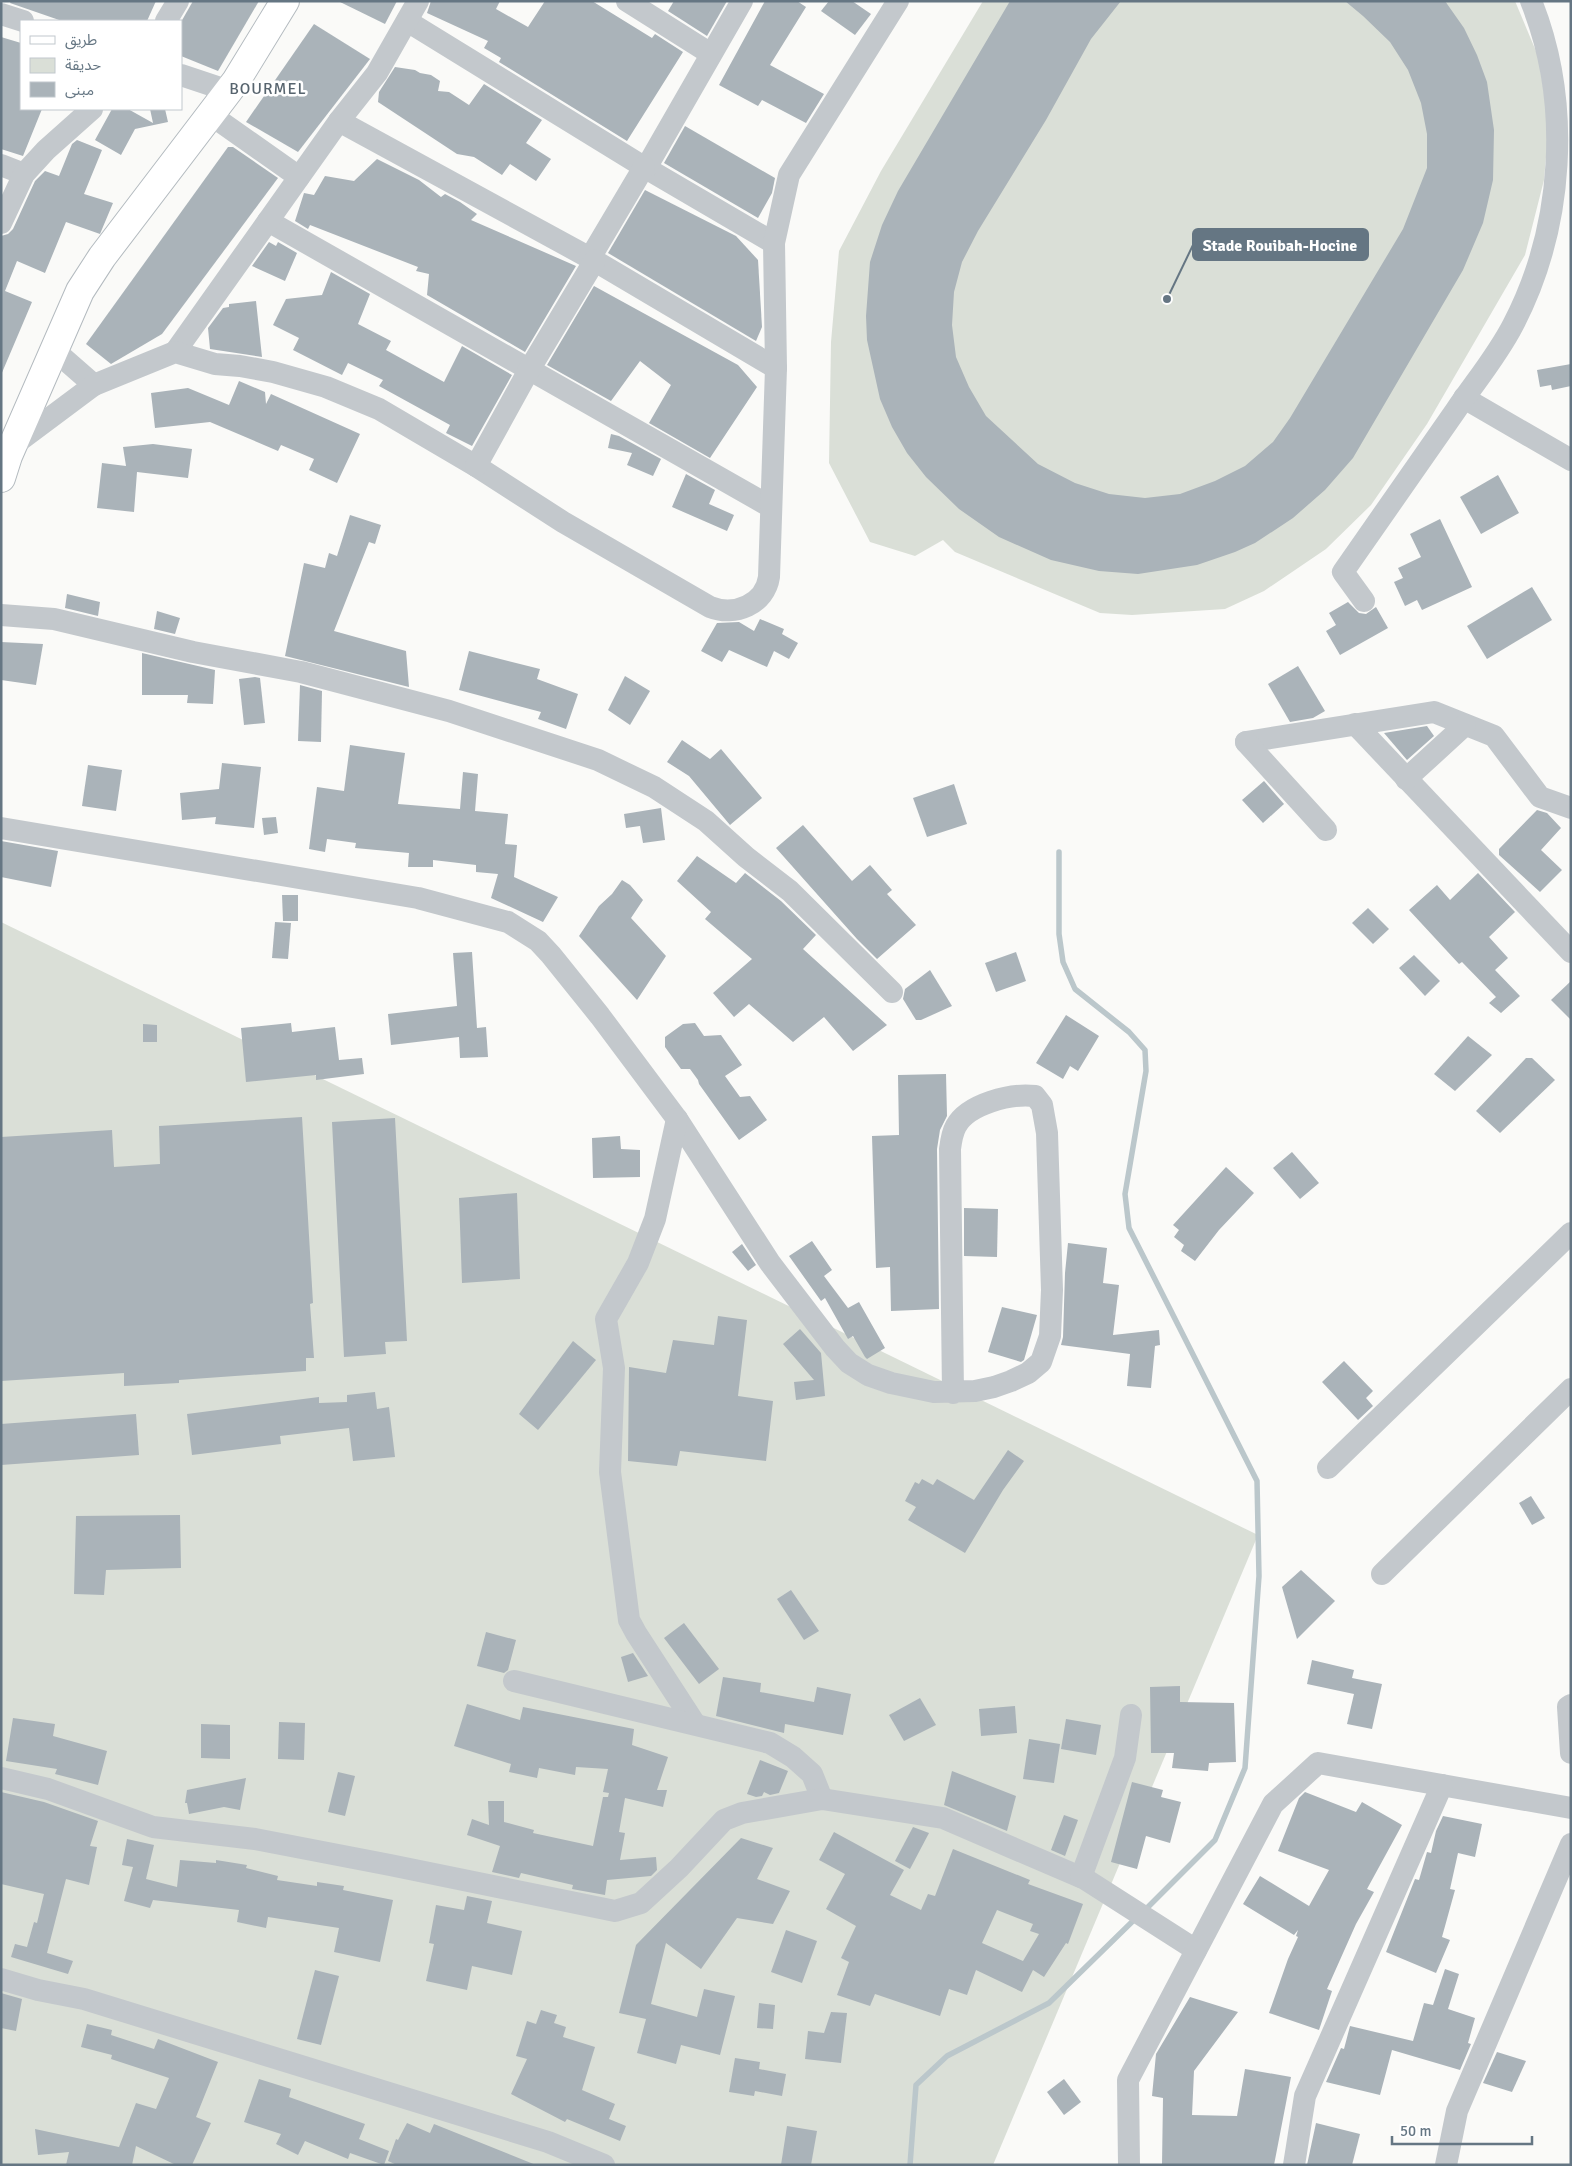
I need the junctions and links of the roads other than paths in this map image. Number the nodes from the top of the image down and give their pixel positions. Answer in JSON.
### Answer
{"nodes":[{"id":1,"x":178,"y":1,"type":"edge"},
{"id":2,"x":285,"y":1,"type":"edge"},
{"id":3,"x":418,"y":1,"type":"edge"},
{"id":4,"x":627,"y":1,"type":"edge"},
{"id":5,"x":742,"y":1,"type":"edge"},
{"id":6,"x":898,"y":1,"type":"edge"},
{"id":7,"x":1531,"y":1,"type":"edge"},
{"id":8,"x":1,"y":14,"type":"edge"},
{"id":9,"x":20,"y":20,"type":"edge"},
{"id":10,"x":167,"y":20,"type":"edge"},
{"id":11,"x":407,"y":21,"type":"junction"},
{"id":12,"x":712,"y":54,"type":"junction"},
{"id":13,"x":182,"y":75,"type":"edge"},
{"id":14,"x":229,"y":91,"type":"junction"},
{"id":15,"x":91,"y":110,"type":"edge"},
{"id":16,"x":211,"y":115,"type":"junction"},
{"id":17,"x":339,"y":121,"type":"junction"},
{"id":18,"x":1,"y":166,"type":"edge"},
{"id":19,"x":645,"y":168,"type":"junction"},
{"id":20,"x":24,"y":174,"type":"junction"},
{"id":21,"x":299,"y":177,"type":"junction"},
{"id":22,"x":268,"y":221,"type":"junction"},
{"id":23,"x":1,"y":223,"type":"edge"},
{"id":24,"x":774,"y":243,"type":"junction"},
{"id":25,"x":592,"y":259,"type":"junction"},
{"id":26,"x":54,"y":350,"type":"junction"},
{"id":27,"x":175,"y":352,"type":"junction"},
{"id":28,"x":776,"y":368,"type":"junction"},
{"id":29,"x":529,"y":370,"type":"junction"},
{"id":30,"x":94,"y":385,"type":"junction"},
{"id":31,"x":1464,"y":398,"type":"junction"},
{"id":32,"x":5,"y":459,"type":"edge"},
{"id":33,"x":1571,"y":460,"type":"edge"},
{"id":34,"x":476,"y":466,"type":"junction"},
{"id":35,"x":771,"y":507,"type":"junction"},
{"id":36,"x":1364,"y":601,"type":"dead end"},
{"id":37,"x":1,"y":615,"type":"edge"},
{"id":38,"x":1355,"y":724,"type":"junction"},
{"id":39,"x":1465,"y":725,"type":"junction"},
{"id":40,"x":1406,"y":779,"type":"junction"},
{"id":41,"x":1571,"y":808,"type":"edge"},
{"id":42,"x":1,"y":828,"type":"edge"},
{"id":43,"x":1326,"y":830,"type":"dead end"},
{"id":44,"x":1571,"y":952,"type":"edge"},
{"id":45,"x":892,"y":992,"type":"dead end"},
{"id":46,"x":677,"y":1119,"type":"junction"},
{"id":47,"x":1571,"y":1233,"type":"edge"},
{"id":48,"x":1571,"y":1389,"type":"edge"},
{"id":49,"x":953,"y":1393,"type":"junction"},
{"id":50,"x":1328,"y":1468,"type":"dead end"},
{"id":51,"x":1382,"y":1574,"type":"dead end"},
{"id":52,"x":514,"y":1681,"type":"dead end"},
{"id":53,"x":1571,"y":1705,"type":"edge"},
{"id":54,"x":1131,"y":1715,"type":"dead end"},
{"id":55,"x":695,"y":1724,"type":"junction"},
{"id":56,"x":1571,"y":1753,"type":"edge"},
{"id":57,"x":1,"y":1778,"type":"edge"},
{"id":58,"x":1442,"y":1786,"type":"junction"},
{"id":59,"x":822,"y":1799,"type":"junction"},
{"id":60,"x":1571,"y":1808,"type":"edge"},
{"id":61,"x":1571,"y":1844,"type":"edge"},
{"id":62,"x":1081,"y":1877,"type":"junction"},
{"id":63,"x":1196,"y":1950,"type":"junction"},
{"id":64,"x":1,"y":1979,"type":"edge"},
{"id":65,"x":604,"y":2165,"type":"edge"},
{"id":66,"x":1129,"y":2165,"type":"edge"},
{"id":67,"x":1294,"y":2165,"type":"edge"},
{"id":68,"x":1446,"y":2165,"type":"edge"}],
"edges":[{"from":1,"to":10,"type":"street"},
{"from":2,"to":14,"type":"main road"},
{"from":3,"to":11,"type":"street"},
{"from":4,"to":12,"type":"street"},
{"from":5,"to":12,"type":"street"},
{"from":6,"to":24,"type":"street"},
{"from":7,"to":31,"type":"street"},
{"from":8,"to":9,"type":"street"},
{"from":11,"to":17,"type":"street"},
{"from":11,"to":19,"type":"street"},
{"from":12,"to":19,"type":"street"},
{"from":13,"to":14,"type":"street"},
{"from":14,"to":16,"type":"main road"},
{"from":15,"to":20,"type":"street"},
{"from":16,"to":21,"type":"street"},
{"from":16,"to":26,"type":"main road"},
{"from":17,"to":21,"type":"street"},
{"from":17,"to":25,"type":"street"},
{"from":18,"to":20,"type":"street"},
{"from":19,"to":24,"type":"street"},
{"from":19,"to":25,"type":"street"},
{"from":20,"to":23,"type":"street"},
{"from":21,"to":22,"type":"street"},
{"from":22,"to":27,"type":"street"},
{"from":22,"to":29,"type":"street"},
{"from":24,"to":28,"type":"street"},
{"from":25,"to":28,"type":"street"},
{"from":25,"to":29,"type":"street"},
{"from":26,"to":30,"type":"street"},
{"from":26,"to":32,"type":"main road"},
{"from":27,"to":30,"type":"street"},
{"from":27,"to":34,"type":"street"},
{"from":28,"to":35,"type":"street"},
{"from":29,"to":34,"type":"street"},
{"from":29,"to":35,"type":"street"},
{"from":30,"to":32,"type":"street"},
{"from":31,"to":33,"type":"street"},
{"from":31,"to":36,"type":"street"},
{"from":34,"to":35,"type":"street"},
{"from":37,"to":45,"type":"street"},
{"from":38,"to":39,"type":"street"},
{"from":38,"to":40,"type":"street"},
{"from":38,"to":43,"type":"street"},
{"from":39,"to":40,"type":"street"},
{"from":39,"to":41,"type":"street"},
{"from":40,"to":44,"type":"street"},
{"from":42,"to":46,"type":"street"},
{"from":46,"to":49,"type":"street"},
{"from":46,"to":55,"type":"street"},
{"from":47,"to":50,"type":"street"},
{"from":48,"to":51,"type":"street"},
{"from":49,"to":49,"type":"street"},
{"from":52,"to":55,"type":"street"},
{"from":53,"to":56,"type":"street"},
{"from":54,"to":62,"type":"street"},
{"from":55,"to":59,"type":"street"},
{"from":57,"to":59,"type":"street"},
{"from":58,"to":60,"type":"street"},
{"from":58,"to":63,"type":"street"},
{"from":58,"to":67,"type":"street"},
{"from":59,"to":62,"type":"street"},
{"from":61,"to":68,"type":"street"},
{"from":62,"to":63,"type":"street"},
{"from":63,"to":66,"type":"street"},
{"from":64,"to":65,"type":"street"}]}
